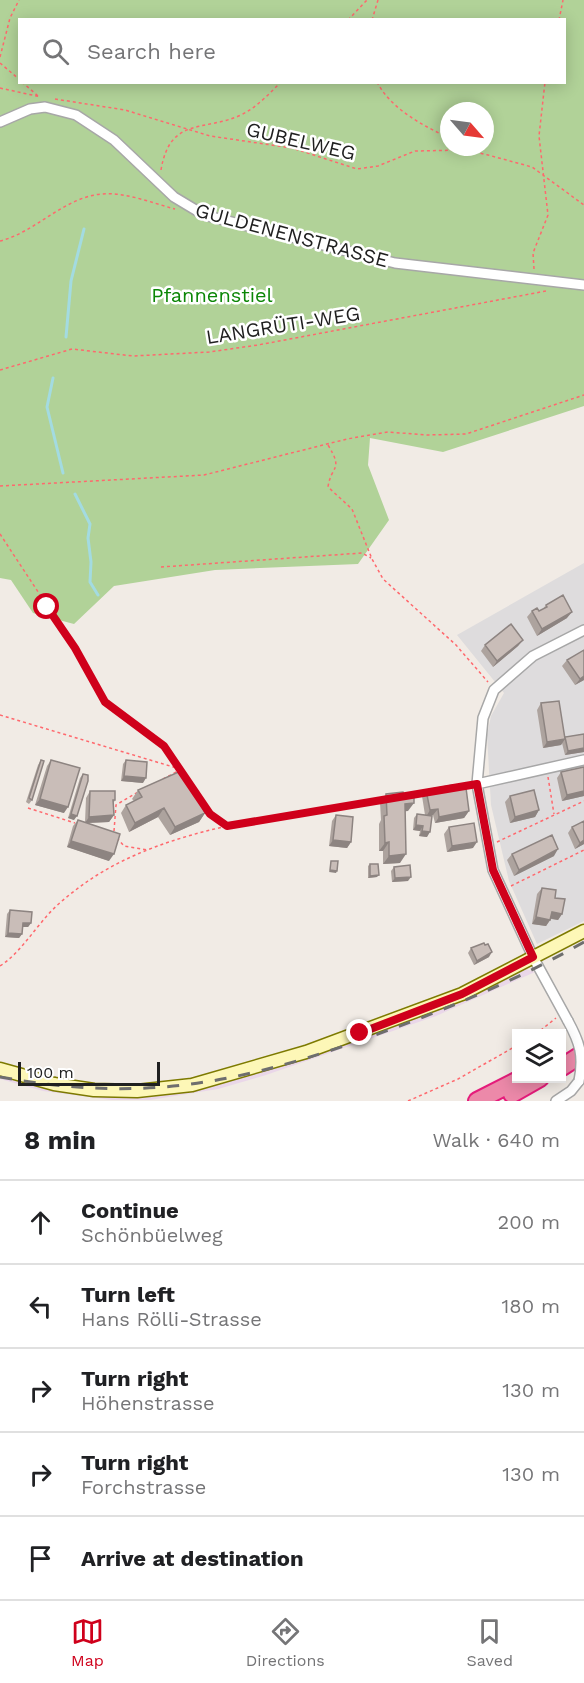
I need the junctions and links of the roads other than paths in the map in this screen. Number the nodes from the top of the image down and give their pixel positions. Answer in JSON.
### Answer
{"nodes":[{"id":1,"x":0,"y":122,"type":"edge"},
{"id":2,"x":584,"y":285,"type":"edge"},
{"id":3,"x":584,"y":630,"type":"edge"},
{"id":4,"x":584,"y":760,"type":"edge"},
{"id":5,"x":477,"y":784,"type":"junction"},
{"id":6,"x":584,"y":931,"type":"edge"},
{"id":7,"x":533,"y":957,"type":"junction"},
{"id":8,"x":584,"y":1042,"type":"edge"},
{"id":9,"x":566,"y":1053,"type":"edge"},
{"id":10,"x":584,"y":1053,"type":"edge"},
{"id":11,"x":566,"y":1063,"type":"edge"},
{"id":12,"x":0,"y":1069,"type":"edge"},
{"id":13,"x":512,"y":1083,"type":"edge"},
{"id":14,"x":531,"y":1083,"type":"edge"},
{"id":15,"x":477,"y":1101,"type":"edge"},
{"id":16,"x":497,"y":1101,"type":"edge"},
{"id":17,"x":556,"y":1101,"type":"edge"}],
"edges":[{"from":1,"to":2,"type":"street","name":"GULDENENSTRASSE"},
{"from":3,"to":5,"type":"street"},
{"from":4,"to":5,"type":"street"},
{"from":5,"to":7,"type":"street"},
{"from":6,"to":7,"type":"main road"},
{"from":7,"to":12,"type":"main road"},
{"from":7,"to":17,"type":"street","bridge":true},
{"from":8,"to":9,"type":"highway"},
{"from":10,"to":11,"type":"highway"},
{"from":13,"to":15,"type":"highway"},
{"from":14,"to":16,"type":"highway"}]}
